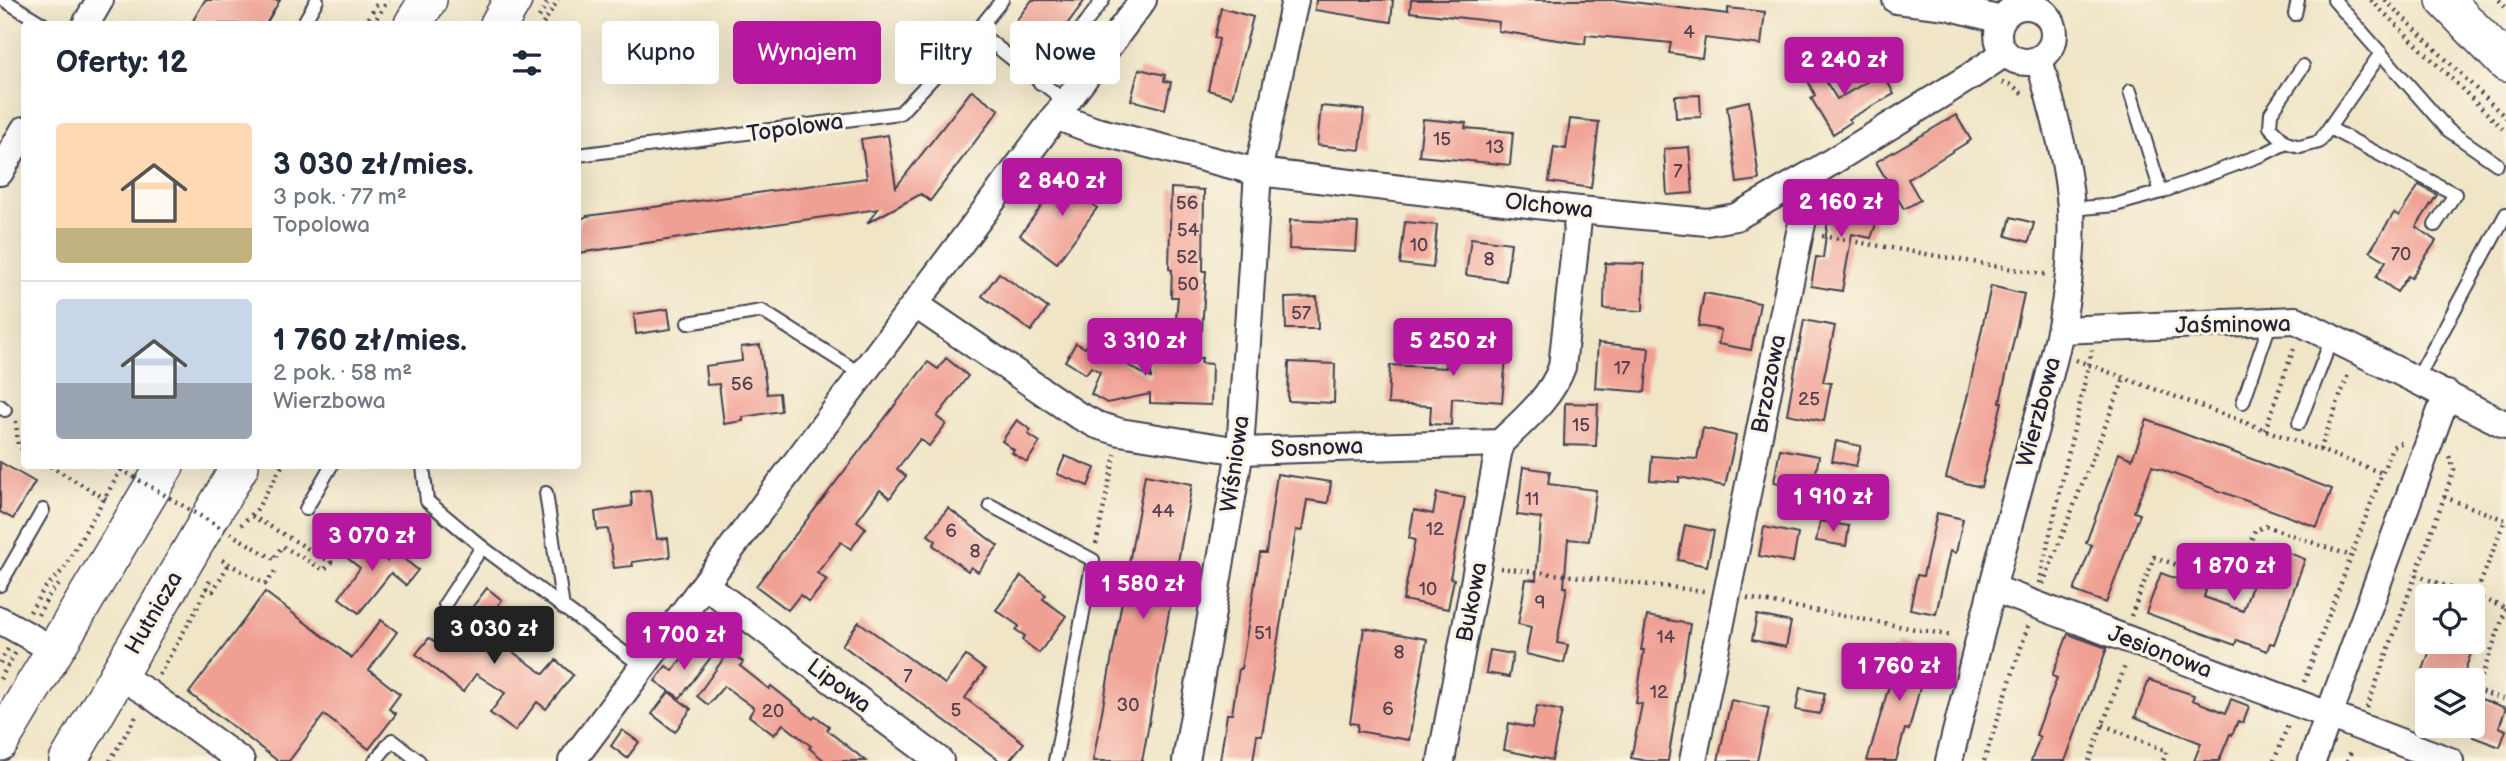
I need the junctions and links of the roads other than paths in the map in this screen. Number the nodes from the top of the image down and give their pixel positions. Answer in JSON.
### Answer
{"nodes":[{"id":1,"x":4,"y":0,"type":"edge"},
{"id":2,"x":100,"y":0,"type":"edge"},
{"id":3,"x":317,"y":0,"type":"edge"},
{"id":4,"x":428,"y":0,"type":"edge"},
{"id":5,"x":513,"y":0,"type":"edge"},
{"id":6,"x":1002,"y":0,"type":"edge"},
{"id":7,"x":1103,"y":0,"type":"edge"},
{"id":8,"x":1143,"y":0,"type":"edge"},
{"id":9,"x":1295,"y":0,"type":"edge"},
{"id":10,"x":1896,"y":0,"type":"edge"},
{"id":11,"x":2298,"y":0,"type":"edge"},
{"id":12,"x":2334,"y":0,"type":"edge"},
{"id":13,"x":2445,"y":0,"type":"edge"},
{"id":14,"x":2054,"y":7,"type":"edge"},
{"id":15,"x":2295,"y":14,"type":"dead end"},
{"id":16,"x":2001,"y":20,"type":"junction"},
{"id":17,"x":38,"y":21,"type":"edge"},
{"id":18,"x":88,"y":21,"type":"edge"},
{"id":19,"x":305,"y":21,"type":"edge"},
{"id":20,"x":415,"y":21,"type":"edge"},
{"id":21,"x":501,"y":21,"type":"edge"},
{"id":22,"x":985,"y":21,"type":"edge"},
{"id":23,"x":1087,"y":21,"type":"edge"},
{"id":24,"x":996,"y":47,"type":"edge"},
{"id":25,"x":2004,"y":53,"type":"junction"},
{"id":26,"x":2381,"y":53,"type":"junction"},
{"id":27,"x":2499,"y":53,"type":"edge"},
{"id":28,"x":1010,"y":58,"type":"edge"},
{"id":29,"x":2039,"y":59,"type":"junction"},
{"id":30,"x":2303,"y":66,"type":"dead end"},
{"id":31,"x":927,"y":84,"type":"edge"},
{"id":32,"x":1041,"y":84,"type":"edge"},
{"id":33,"x":2130,"y":91,"type":"dead end"},
{"id":34,"x":1060,"y":109,"type":"junction"},
{"id":35,"x":2329,"y":128,"type":"junction"},
{"id":36,"x":21,"y":135,"type":"edge"},
{"id":37,"x":2286,"y":143,"type":"junction"},
{"id":38,"x":581,"y":155,"type":"edge"},
{"id":39,"x":2497,"y":164,"type":"dead end"},
{"id":40,"x":0,"y":172,"type":"edge"},
{"id":41,"x":1258,"y":172,"type":"junction"},
{"id":42,"x":1815,"y":172,"type":"junction"},
{"id":43,"x":2161,"y":192,"type":"junction"},
{"id":44,"x":2071,"y":209,"type":"junction"},
{"id":45,"x":1578,"y":210,"type":"junction"},
{"id":46,"x":2506,"y":214,"type":"edge"},
{"id":47,"x":2435,"y":225,"type":"dead end"},
{"id":48,"x":916,"y":305,"type":"junction"},
{"id":49,"x":2271,"y":321,"type":"junction"},
{"id":50,"x":688,"y":323,"type":"dead end"},
{"id":51,"x":2059,"y":341,"type":"junction"},
{"id":52,"x":2329,"y":345,"type":"junction"},
{"id":53,"x":862,"y":374,"type":"junction"},
{"id":54,"x":2417,"y":379,"type":"junction"},
{"id":55,"x":2447,"y":394,"type":"junction"},
{"id":56,"x":2243,"y":402,"type":"dead end"},
{"id":57,"x":2299,"y":423,"type":"dead end"},
{"id":58,"x":2506,"y":425,"type":"edge"},
{"id":59,"x":1500,"y":443,"type":"junction"},
{"id":60,"x":1240,"y":451,"type":"junction"},
{"id":61,"x":163,"y":469,"type":"edge"},
{"id":62,"x":239,"y":469,"type":"edge"},
{"id":63,"x":329,"y":469,"type":"edge"},
{"id":64,"x":423,"y":469,"type":"edge"},
{"id":65,"x":546,"y":493,"type":"dead end"},
{"id":66,"x":990,"y":505,"type":"dead end"},
{"id":67,"x":306,"y":509,"type":"dead end"},
{"id":68,"x":43,"y":510,"type":"dead end"},
{"id":69,"x":482,"y":547,"type":"junction"},
{"id":70,"x":0,"y":585,"type":"edge"},
{"id":71,"x":705,"y":585,"type":"junction"},
{"id":72,"x":1992,"y":588,"type":"junction"},
{"id":73,"x":444,"y":604,"type":"dead end"},
{"id":74,"x":563,"y":608,"type":"junction"},
{"id":75,"x":9,"y":626,"type":"edge"},
{"id":76,"x":54,"y":650,"type":"junction"},
{"id":77,"x":642,"y":666,"type":"junction"},
{"id":78,"x":133,"y":684,"type":"junction"},
{"id":79,"x":2329,"y":715,"type":"junction"},
{"id":80,"x":0,"y":742,"type":"edge"},
{"id":81,"x":68,"y":761,"type":"edge"},
{"id":82,"x":241,"y":761,"type":"edge"},
{"id":83,"x":375,"y":761,"type":"edge"},
{"id":84,"x":419,"y":761,"type":"edge"},
{"id":85,"x":572,"y":761,"type":"edge"},
{"id":86,"x":940,"y":761,"type":"edge"},
{"id":87,"x":1055,"y":761,"type":"edge"},
{"id":88,"x":1186,"y":761,"type":"edge"},
{"id":89,"x":1441,"y":761,"type":"edge"},
{"id":90,"x":1693,"y":761,"type":"edge"},
{"id":91,"x":1949,"y":761,"type":"edge"},
{"id":92,"x":2312,"y":761,"type":"edge"},
{"id":93,"x":2450,"y":761,"type":"edge"}],
"edges":[{"from":1,"to":17,"type":"lane"},
{"from":2,"to":18,"type":"street"},
{"from":3,"to":19,"type":"lane"},
{"from":4,"to":20,"type":"main road"},
{"from":5,"to":21,"type":"main road"},
{"from":6,"to":22,"type":"lane","name":"Topolowa"},
{"from":7,"to":23,"type":"lane"},
{"from":8,"to":34,"type":"street"},
{"from":9,"to":41,"type":"street","name":"Wiśniowa"},
{"from":10,"to":16,"type":"street"},
{"from":11,"to":15,"type":"lane"},
{"from":12,"to":26,"type":"lane"},
{"from":13,"to":27,"type":"main road"},
{"from":14,"to":16,"type":"street"},
{"from":14,"to":29,"type":"street"},
{"from":16,"to":25,"type":"street"},
{"from":24,"to":28,"type":"lane"},
{"from":25,"to":29,"type":"street"},
{"from":25,"to":42,"type":"street","name":"Olchowa"},
{"from":26,"to":35,"type":"lane"},
{"from":26,"to":39,"type":"lane"},
{"from":29,"to":44,"type":"street","name":"Wierzbowa"},
{"from":30,"to":37,"type":"lane"},
{"from":31,"to":38,"type":"lane","name":"Topolowa"},
{"from":32,"to":34,"type":"lane"},
{"from":33,"to":43,"type":"lane"},
{"from":34,"to":41,"type":"street","name":"Olchowa"},
{"from":34,"to":48,"type":"street"},
{"from":35,"to":37,"type":"lane"},
{"from":35,"to":47,"type":"lane"},
{"from":36,"to":40,"type":"street"},
{"from":37,"to":43,"type":"lane"},
{"from":41,"to":45,"type":"street","name":"Olchowa"},
{"from":41,"to":60,"type":"street","name":"Wiśniowa"},
{"from":42,"to":45,"type":"street","name":"Olchowa"},
{"from":42,"to":90,"type":"street","name":"Brzozowa"},
{"from":43,"to":44,"type":"lane"},
{"from":44,"to":51,"type":"street","name":"Wierzbowa"},
{"from":45,"to":59,"type":"street"},
{"from":46,"to":54,"type":"lane"},
{"from":48,"to":53,"type":"street"},
{"from":48,"to":60,"type":"street","name":"Sosnowa"},
{"from":49,"to":51,"type":"street","name":"Jaśminowa"},
{"from":49,"to":52,"type":"street","name":"Jaśminowa"},
{"from":49,"to":56,"type":"lane"},
{"from":50,"to":53,"type":"lane"},
{"from":51,"to":72,"type":"street","name":"Wierzbowa"},
{"from":52,"to":54,"type":"street","name":"Jaśminowa"},
{"from":52,"to":57,"type":"lane"},
{"from":53,"to":71,"type":"street"},
{"from":54,"to":55,"type":"street","name":"Jaśminowa"},
{"from":55,"to":58,"type":"street","name":"Jaśminowa"},
{"from":55,"to":79,"type":"street"},
{"from":59,"to":60,"type":"street","name":"Sosnowa"},
{"from":59,"to":89,"type":"street","name":"Bukowa"},
{"from":60,"to":88,"type":"street","name":"Wiśniowa"},
{"from":61,"to":76,"type":"main road"},
{"from":62,"to":78,"type":"main road","name":"Hutnicza"},
{"from":63,"to":67,"type":"lane"},
{"from":64,"to":69,"type":"lane"},
{"from":65,"to":74,"type":"lane"},
{"from":66,"to":87,"type":"lane"},
{"from":68,"to":70,"type":"lane"},
{"from":69,"to":73,"type":"lane"},
{"from":69,"to":74,"type":"lane"},
{"from":71,"to":77,"type":"street"},
{"from":71,"to":86,"type":"street","name":"Lipowa"},
{"from":72,"to":79,"type":"street","name":"Jesionowa"},
{"from":72,"to":91,"type":"street","name":"Wierzbowa"},
{"from":74,"to":77,"type":"lane"},
{"from":75,"to":76,"type":"street"},
{"from":76,"to":80,"type":"main road"},
{"from":77,"to":85,"type":"street"},
{"from":78,"to":81,"type":"main road","name":"Hutnicza"},
{"from":78,"to":82,"type":"street"},
{"from":79,"to":92,"type":"street"},
{"from":79,"to":93,"type":"street","name":"Jesionowa"},
{"from":83,"to":84,"type":"lane"}]}
